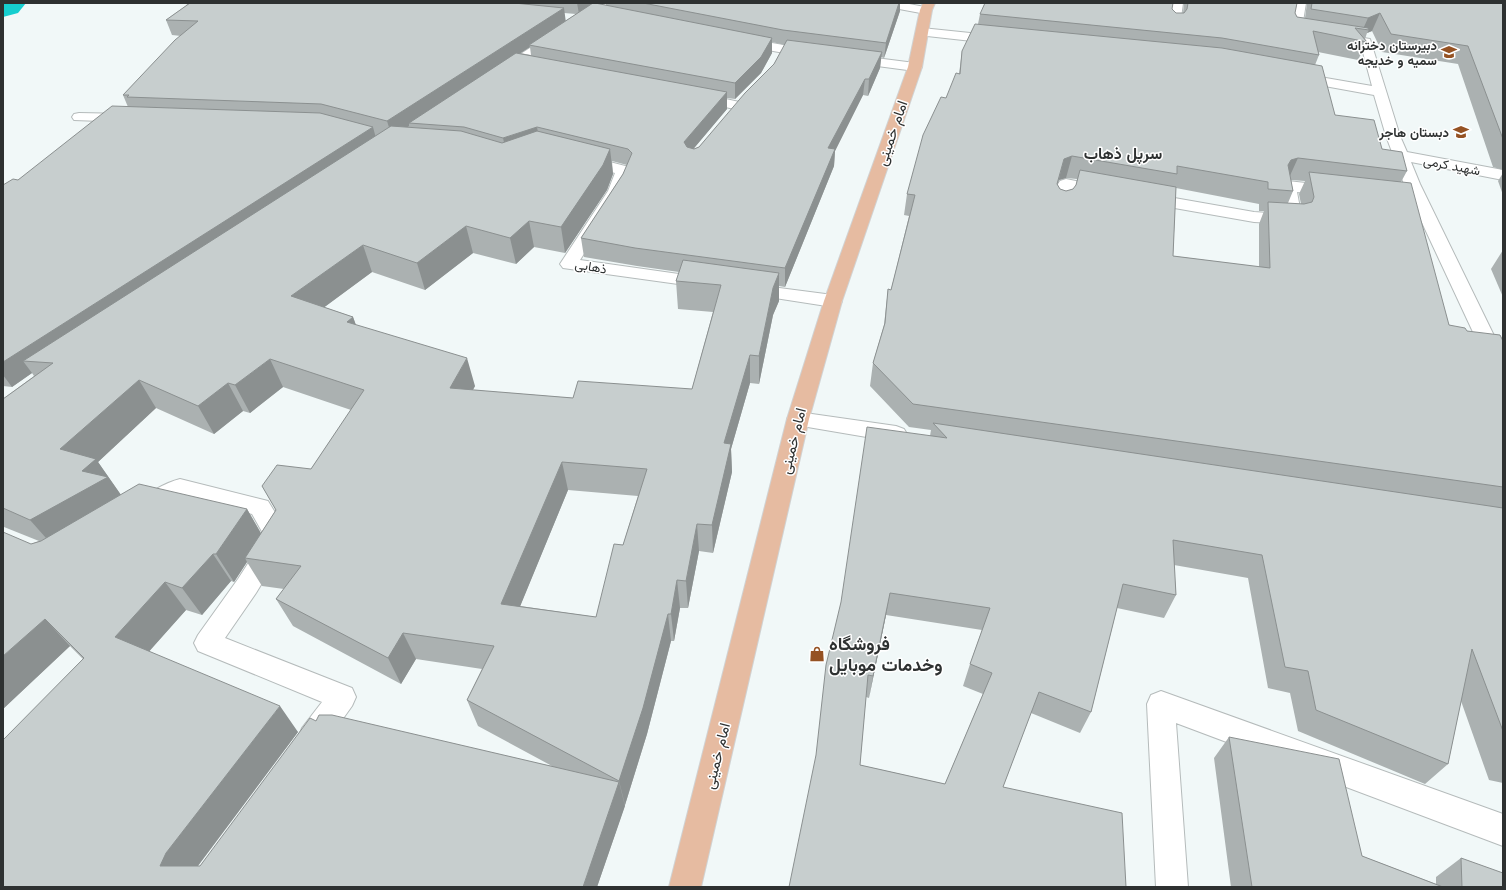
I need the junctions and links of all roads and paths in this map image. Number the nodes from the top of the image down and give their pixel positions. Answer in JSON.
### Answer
{"nodes":[{"id":1,"x":883,"y":3,"type":"edge"},
{"id":2,"x":1177,"y":3,"type":"edge"},
{"id":3,"x":1300,"y":3,"type":"edge"},
{"id":4,"x":927,"y":7,"type":"edge"},
{"id":5,"x":591,"y":14,"type":"edge"},
{"id":6,"x":1174,"y":26,"type":"edge"},
{"id":7,"x":922,"y":32,"type":"junction"},
{"id":8,"x":729,"y":39,"type":"edge"},
{"id":9,"x":1009,"y":41,"type":"edge"},
{"id":10,"x":820,"y":55,"type":"edge"},
{"id":11,"x":844,"y":58,"type":"edge"},
{"id":12,"x":516,"y":63,"type":"junction"},
{"id":13,"x":537,"y":67,"type":"edge"},
{"id":14,"x":915,"y":67,"type":"junction"},
{"id":15,"x":1286,"y":75,"type":"edge"},
{"id":16,"x":490,"y":80,"type":"edge"},
{"id":17,"x":1380,"y":92,"type":"junction"},
{"id":18,"x":687,"y":95,"type":"edge"},
{"id":19,"x":79,"y":117,"type":"dead end"},
{"id":20,"x":729,"y":118,"type":"edge"},
{"id":21,"x":141,"y":119,"type":"edge"},
{"id":22,"x":1400,"y":155,"type":"junction"},
{"id":23,"x":570,"y":157,"type":"edge"},
{"id":24,"x":1503,"y":174,"type":"edge"},
{"id":25,"x":1350,"y":193,"type":"edge"},
{"id":26,"x":1060,"y":206,"type":"edge"},
{"id":27,"x":833,"y":301,"type":"junction"},
{"id":28,"x":1503,"y":375,"type":"edge"},
{"id":29,"x":798,"y":419,"type":"junction"},
{"id":30,"x":915,"y":437,"type":"edge"},
{"id":31,"x":128,"y":518,"type":"edge"},
{"id":32,"x":300,"y":754,"type":"edge"},
{"id":33,"x":1503,"y":830,"type":"edge"},
{"id":34,"x":685,"y":887,"type":"edge"},
{"id":35,"x":1172,"y":887,"type":"edge"}],
"edges":[{"from":1,"to":4,"type":"street"},
{"from":2,"to":6,"type":"street"},
{"from":3,"to":17,"type":"street"},
{"from":4,"to":7,"type":"main road","name":"امام خمینی"},
{"from":5,"to":12,"type":"street"},
{"from":7,"to":9,"type":"street"},
{"from":7,"to":14,"type":"main road","name":"امام خمینی"},
{"from":8,"to":10,"type":"street"},
{"from":11,"to":14,"type":"street"},
{"from":12,"to":13,"type":"street"},
{"from":12,"to":16,"type":"street"},
{"from":14,"to":27,"type":"main road","name":"امام خمینی"},
{"from":15,"to":17,"type":"street"},
{"from":17,"to":22,"type":"street"},
{"from":18,"to":20,"type":"street"},
{"from":19,"to":21,"type":"street"},
{"from":22,"to":24,"type":"street","name":"شهید کرمی"},
{"from":22,"to":28,"type":"street"},
{"from":23,"to":27,"type":"street","name":"ذهابی"},
{"from":25,"to":26,"type":"street"},
{"from":27,"to":29,"type":"main road","name":"امام خمینی"},
{"from":29,"to":30,"type":"street"},
{"from":29,"to":34,"type":"main road","name":"امام خمینی"},
{"from":31,"to":32,"type":"street"},
{"from":33,"to":35,"type":"street"}]}
